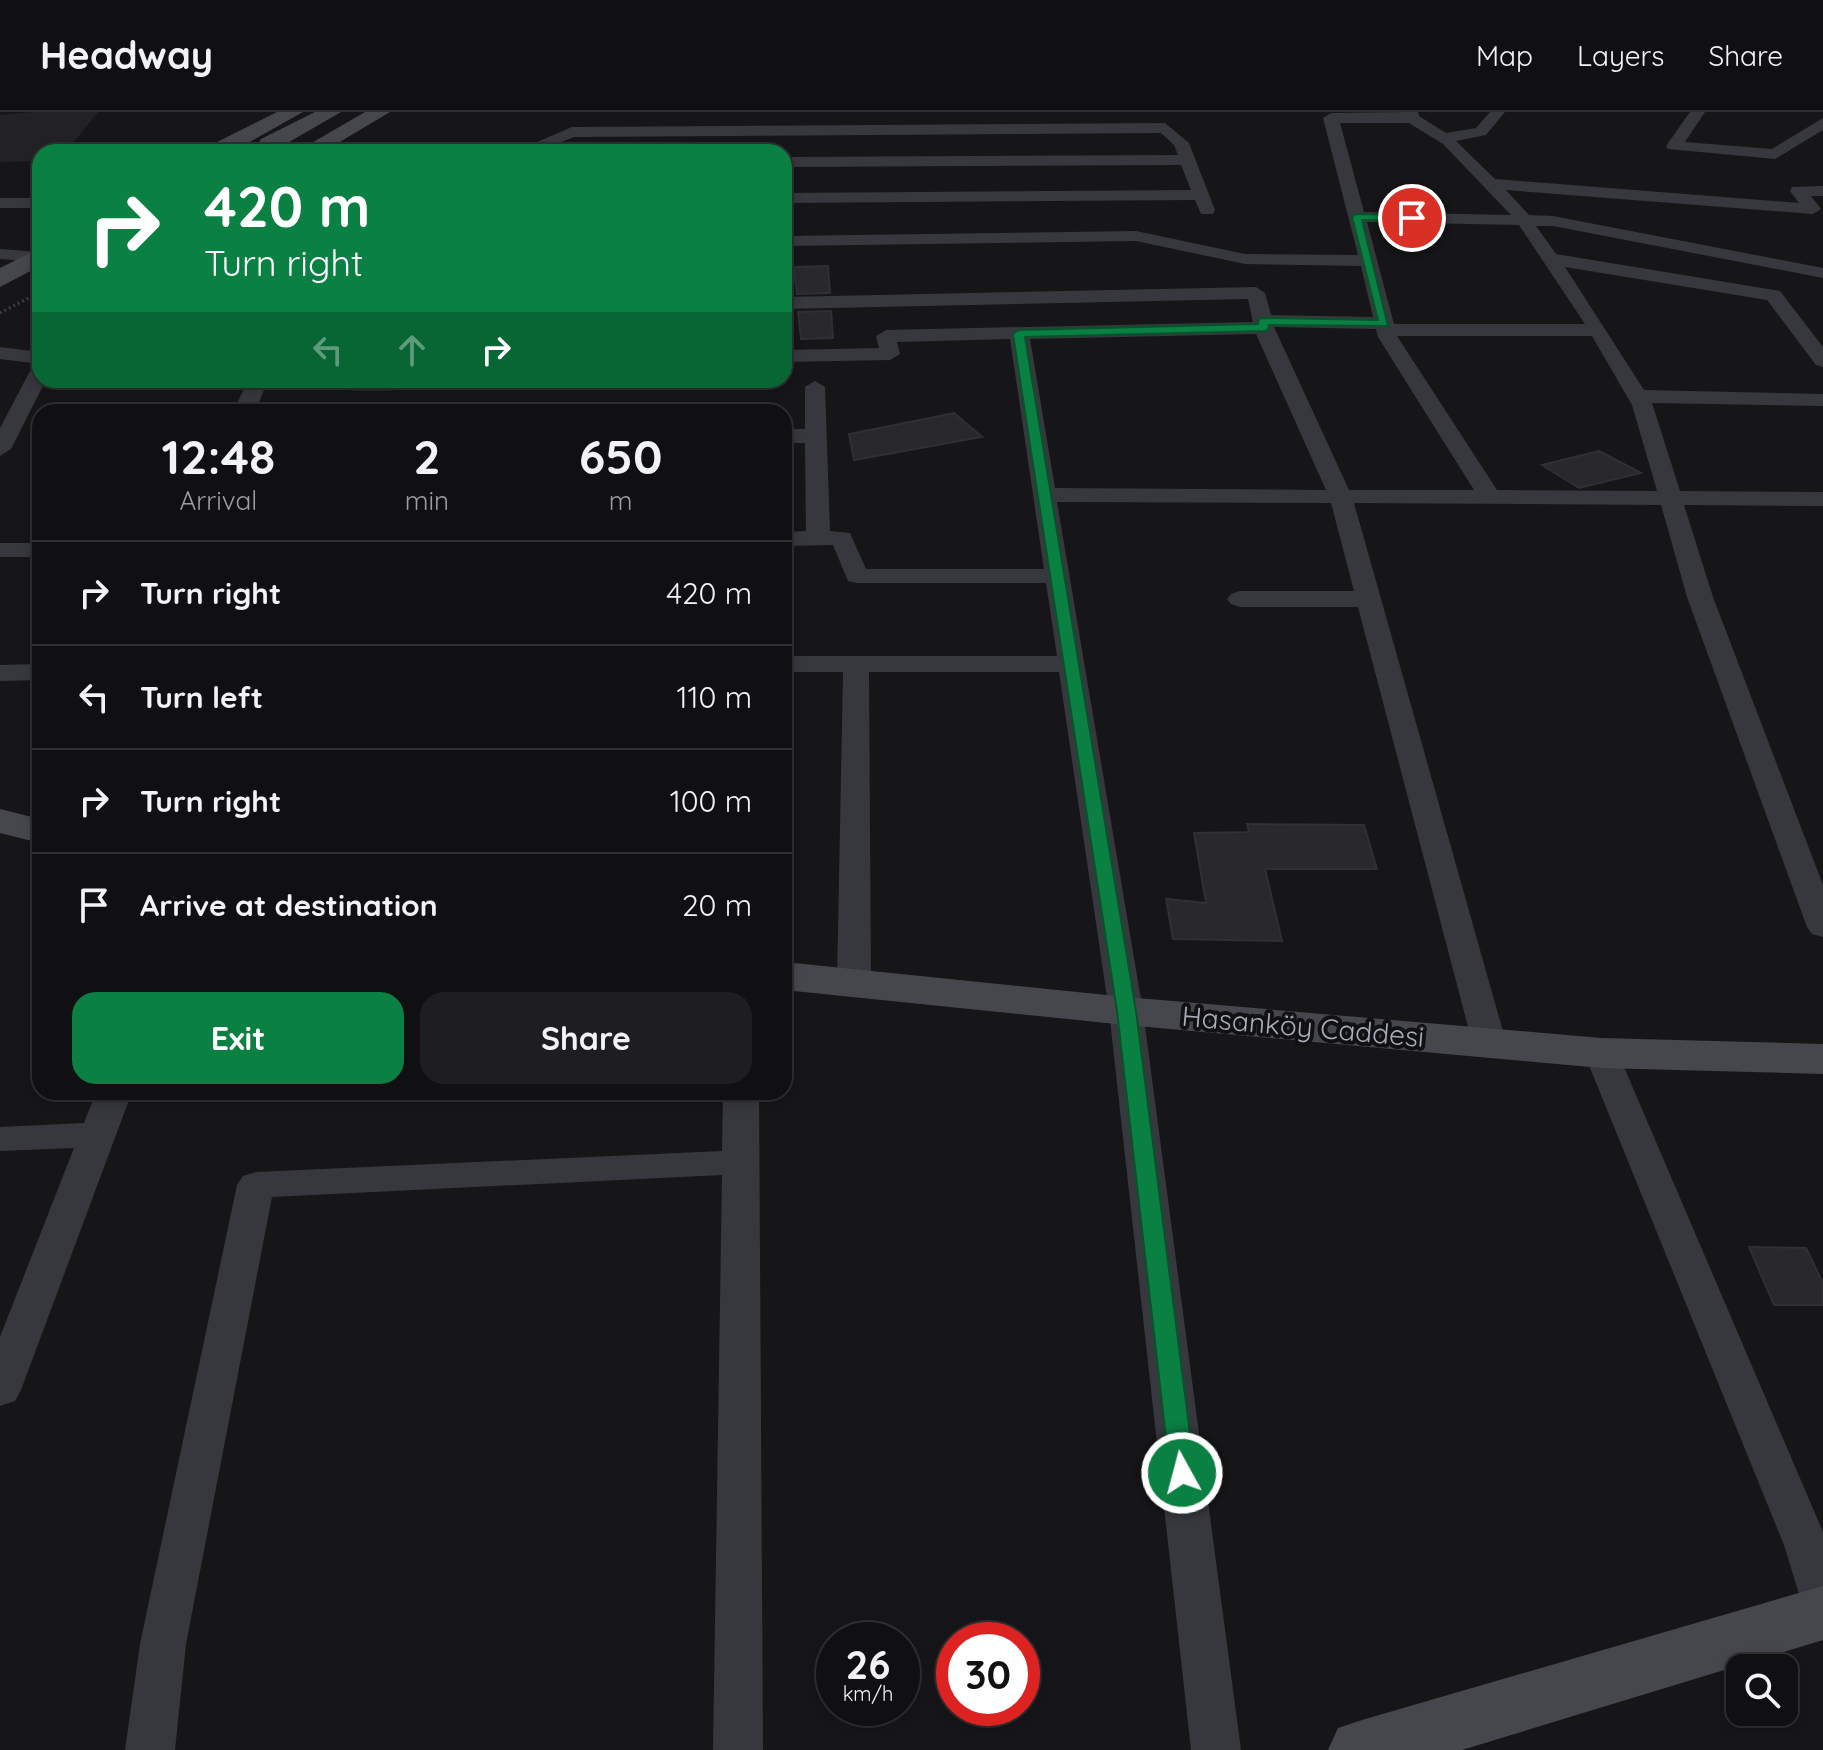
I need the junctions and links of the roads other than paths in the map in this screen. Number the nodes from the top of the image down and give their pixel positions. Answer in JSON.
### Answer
{"nodes":[{"id":1,"x":293,"y":112,"type":"edge"},
{"id":2,"x":331,"y":112,"type":"edge"},
{"id":3,"x":354,"y":112,"type":"edge"},
{"id":4,"x":380,"y":112,"type":"edge"},
{"id":5,"x":897,"y":112,"type":"edge"},
{"id":6,"x":1498,"y":112,"type":"edge"},
{"id":7,"x":1698,"y":112,"type":"edge"},
{"id":8,"x":1411,"y":115,"type":"edge"},
{"id":9,"x":1823,"y":123,"type":"edge"},
{"id":10,"x":888,"y":130,"type":"junction"},
{"id":11,"x":668,"y":131,"type":"junction"},
{"id":12,"x":1444,"y":138,"type":"junction"},
{"id":13,"x":231,"y":144,"type":"edge"},
{"id":14,"x":269,"y":144,"type":"edge"},
{"id":15,"x":294,"y":144,"type":"edge"},
{"id":16,"x":322,"y":144,"type":"edge"},
{"id":17,"x":542,"y":144,"type":"edge"},
{"id":18,"x":666,"y":144,"type":"edge"},
{"id":19,"x":1187,"y":160,"type":"junction"},
{"id":20,"x":792,"y":162,"type":"edge"},
{"id":21,"x":1491,"y":184,"type":"junction"},
{"id":22,"x":1823,"y":191,"type":"edge"},
{"id":23,"x":792,"y":198,"type":"edge"},
{"id":24,"x":0,"y":203,"type":"edge"},
{"id":25,"x":32,"y":203,"type":"edge"},
{"id":26,"x":1356,"y":217,"type":"junction"},
{"id":27,"x":1524,"y":220,"type":"junction"},
{"id":28,"x":792,"y":241,"type":"edge"},
{"id":29,"x":0,"y":254,"type":"edge"},
{"id":30,"x":1551,"y":259,"type":"junction"},
{"id":31,"x":1368,"y":261,"type":"junction"},
{"id":32,"x":1823,"y":273,"type":"edge"},
{"id":33,"x":23,"y":282,"type":"edge"},
{"id":34,"x":792,"y":303,"type":"edge"},
{"id":35,"x":1263,"y":324,"type":"junction"},
{"id":36,"x":1385,"y":326,"type":"junction"},
{"id":37,"x":1598,"y":330,"type":"junction"},
{"id":38,"x":1019,"y":334,"type":"junction"},
{"id":39,"x":0,"y":353,"type":"edge"},
{"id":40,"x":792,"y":356,"type":"edge"},
{"id":41,"x":32,"y":357,"type":"edge"},
{"id":42,"x":1823,"y":361,"type":"edge"},
{"id":43,"x":32,"y":387,"type":"edge"},
{"id":44,"x":815,"y":387,"type":"dead end"},
{"id":45,"x":402,"y":388,"type":"edge"},
{"id":46,"x":435,"y":388,"type":"edge"},
{"id":47,"x":1638,"y":396,"type":"junction"},
{"id":48,"x":1823,"y":400,"type":"edge"},
{"id":49,"x":792,"y":436,"type":"edge"},
{"id":50,"x":816,"y":436,"type":"junction"},
{"id":51,"x":0,"y":449,"type":"edge"},
{"id":52,"x":1043,"y":495,"type":"junction"},
{"id":53,"x":1341,"y":497,"type":"junction"},
{"id":54,"x":1490,"y":497,"type":"junction"},
{"id":55,"x":1671,"y":498,"type":"junction"},
{"id":56,"x":1823,"y":499,"type":"edge"},
{"id":57,"x":792,"y":539,"type":"edge"},
{"id":58,"x":818,"y":539,"type":"junction"},
{"id":59,"x":0,"y":550,"type":"edge"},
{"id":60,"x":32,"y":550,"type":"edge"},
{"id":61,"x":1056,"y":576,"type":"junction"},
{"id":62,"x":1240,"y":599,"type":"dead end"},
{"id":63,"x":1368,"y":599,"type":"junction"},
{"id":64,"x":792,"y":664,"type":"edge"},
{"id":65,"x":856,"y":664,"type":"junction"},
{"id":66,"x":1072,"y":664,"type":"junction"},
{"id":67,"x":32,"y":672,"type":"edge"},
{"id":68,"x":0,"y":673,"type":"edge"},
{"id":69,"x":0,"y":821,"type":"edge"},
{"id":70,"x":32,"y":829,"type":"edge"},
{"id":71,"x":1823,"y":927,"type":"edge"},
{"id":72,"x":792,"y":977,"type":"edge"},
{"id":73,"x":854,"y":983,"type":"junction"},
{"id":74,"x":1126,"y":1011,"type":"junction"},
{"id":75,"x":1489,"y":1042,"type":"junction"},
{"id":76,"x":1601,"y":1053,"type":"junction"},
{"id":77,"x":1823,"y":1059,"type":"edge"},
{"id":78,"x":111,"y":1100,"type":"edge"},
{"id":79,"x":741,"y":1100,"type":"edge"},
{"id":80,"x":96,"y":1135,"type":"junction"},
{"id":81,"x":0,"y":1139,"type":"edge"},
{"id":82,"x":743,"y":1162,"type":"junction"},
{"id":83,"x":0,"y":1390,"type":"edge"},
{"id":84,"x":1823,"y":1606,"type":"edge"},
{"id":85,"x":1823,"y":1613,"type":"edge"},
{"id":86,"x":150,"y":1750,"type":"edge"},
{"id":87,"x":738,"y":1750,"type":"edge"},
{"id":88,"x":1216,"y":1750,"type":"edge"},
{"id":89,"x":1362,"y":1750,"type":"edge"}],
"edges":[{"from":1,"to":13,"type":"main road"},
{"from":2,"to":14,"type":"main road"},
{"from":3,"to":15,"type":"main road"},
{"from":4,"to":16,"type":"main road"},
{"from":5,"to":10,"type":"street"},
{"from":6,"to":12,"type":"street"},
{"from":7,"to":9,"type":"street"},
{"from":8,"to":12,"type":"street"},
{"from":8,"to":26,"type":"street"},
{"from":10,"to":11,"type":"street"},
{"from":10,"to":19,"type":"street"},
{"from":11,"to":17,"type":"street"},
{"from":11,"to":18,"type":"street"},
{"from":12,"to":21,"type":"street"},
{"from":19,"to":20,"type":"street"},
{"from":19,"to":23,"type":"street"},
{"from":21,"to":22,"type":"street"},
{"from":21,"to":27,"type":"street"},
{"from":24,"to":25,"type":"street"},
{"from":26,"to":27,"type":"street"},
{"from":26,"to":31,"type":"street"},
{"from":27,"to":30,"type":"street"},
{"from":27,"to":32,"type":"street"},
{"from":28,"to":31,"type":"street"},
{"from":29,"to":33,"type":"street"},
{"from":30,"to":37,"type":"street"},
{"from":30,"to":42,"type":"street"},
{"from":31,"to":36,"type":"street"},
{"from":34,"to":35,"type":"street"},
{"from":35,"to":36,"type":"street"},
{"from":35,"to":38,"type":"street"},
{"from":35,"to":53,"type":"street"},
{"from":36,"to":37,"type":"street"},
{"from":36,"to":54,"type":"street"},
{"from":37,"to":47,"type":"street"},
{"from":38,"to":40,"type":"street"},
{"from":38,"to":52,"type":"street"},
{"from":39,"to":41,"type":"street"},
{"from":43,"to":51,"type":"street"},
{"from":44,"to":50,"type":"street"},
{"from":45,"to":46,"type":"street"},
{"from":47,"to":48,"type":"street"},
{"from":47,"to":55,"type":"street"},
{"from":49,"to":50,"type":"street"},
{"from":50,"to":58,"type":"street"},
{"from":52,"to":53,"type":"street"},
{"from":52,"to":61,"type":"street"},
{"from":53,"to":54,"type":"street"},
{"from":53,"to":63,"type":"street"},
{"from":54,"to":55,"type":"street"},
{"from":55,"to":56,"type":"street"},
{"from":55,"to":71,"type":"street"},
{"from":57,"to":58,"type":"street"},
{"from":58,"to":61,"type":"street"},
{"from":59,"to":60,"type":"street"},
{"from":61,"to":66,"type":"street"},
{"from":62,"to":63,"type":"street"},
{"from":63,"to":75,"type":"street"},
{"from":64,"to":65,"type":"street"},
{"from":65,"to":66,"type":"street"},
{"from":65,"to":73,"type":"street"},
{"from":66,"to":74,"type":"street"},
{"from":67,"to":68,"type":"street"},
{"from":69,"to":70,"type":"main road"},
{"from":72,"to":73,"type":"main road","name":"Hasanköy Caddesi"},
{"from":73,"to":74,"type":"main road","name":"Hasanköy Caddesi"},
{"from":74,"to":75,"type":"main road","name":"Hasanköy Caddesi"},
{"from":74,"to":88,"type":"street"},
{"from":75,"to":76,"type":"main road","name":"Hasanköy Caddesi"},
{"from":76,"to":77,"type":"main road","name":"Hasanköy Caddesi"},
{"from":76,"to":84,"type":"street"},
{"from":78,"to":80,"type":"street"},
{"from":79,"to":82,"type":"street"},
{"from":80,"to":81,"type":"street"},
{"from":80,"to":83,"type":"street"},
{"from":82,"to":86,"type":"street"},
{"from":82,"to":87,"type":"street"},
{"from":85,"to":89,"type":"main road"}]}
